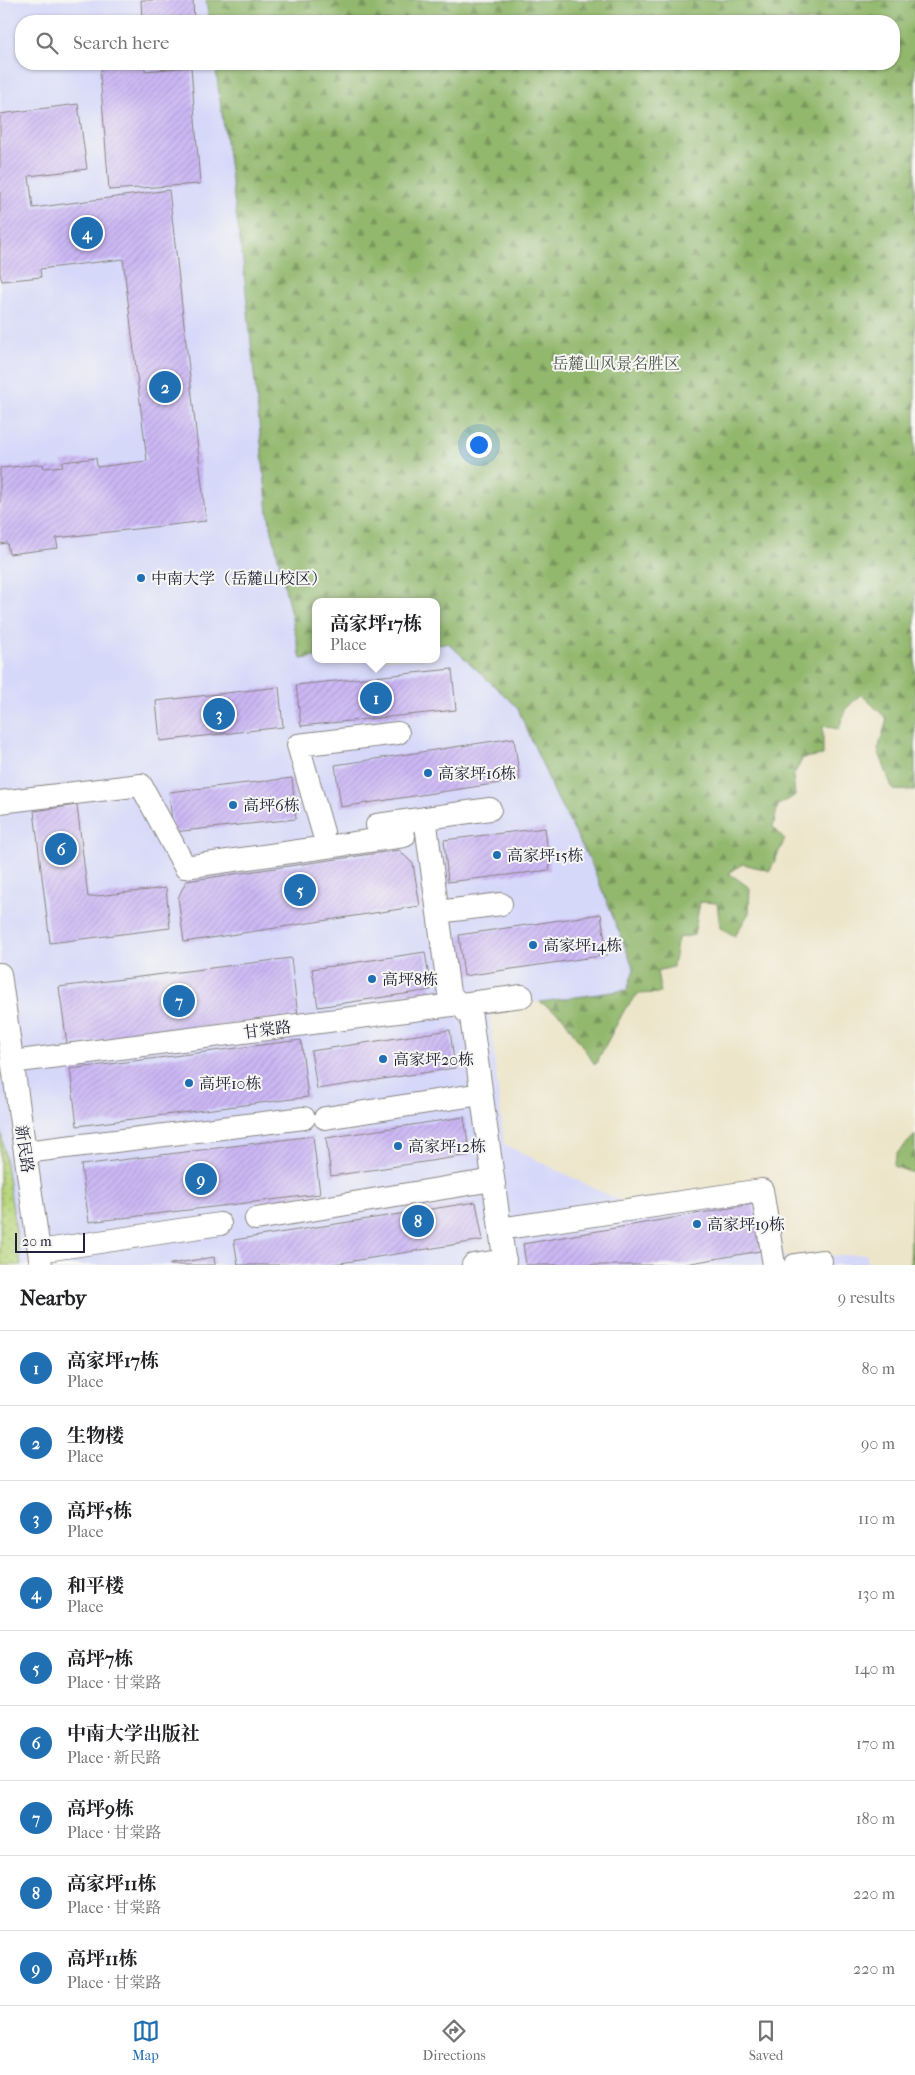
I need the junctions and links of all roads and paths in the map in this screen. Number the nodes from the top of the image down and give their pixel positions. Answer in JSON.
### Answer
{"nodes":[{"id":1,"x":398,"y":733,"type":"dead end"},
{"id":2,"x":0,"y":802,"type":"edge"},
{"id":3,"x":490,"y":809,"type":"dead end"},
{"id":4,"x":426,"y":818,"type":"junction"},
{"id":5,"x":323,"y":832,"type":"junction"},
{"id":6,"x":404,"y":836,"type":"dead end"},
{"id":7,"x":219,"y":846,"type":"dead end"},
{"id":8,"x":501,"y":904,"type":"dead end"},
{"id":9,"x":438,"y":912,"type":"junction"},
{"id":10,"x":0,"y":974,"type":"edge"},
{"id":11,"x":522,"y":996,"type":"dead end"},
{"id":12,"x":460,"y":1004,"type":"junction"},
{"id":13,"x":3,"y":1016,"type":"edge"},
{"id":14,"x":12,"y":1062,"type":"junction"},
{"id":15,"x":480,"y":1094,"type":"junction"},
{"id":16,"x":25,"y":1152,"type":"junction"},
{"id":17,"x":493,"y":1180,"type":"junction"},
{"id":18,"x":256,"y":1219,"type":"dead end"},
{"id":19,"x":220,"y":1224,"type":"dead end"},
{"id":20,"x":500,"y":1229,"type":"junction"},
{"id":21,"x":40,"y":1258,"type":"edge"},
{"id":22,"x":821,"y":1261,"type":"dead end"},
{"id":23,"x":505,"y":1262,"type":"edge"},
{"id":24,"x":473,"y":1265,"type":"edge"},
{"id":25,"x":774,"y":1265,"type":"edge"},
{"id":26,"x":795,"y":1265,"type":"edge"}],
"edges":[{"from":1,"to":5,"type":"street"},
{"from":2,"to":6,"type":"street"},
{"from":3,"to":4,"type":"street"},
{"from":4,"to":5,"type":"street"},
{"from":4,"to":9,"type":"street"},
{"from":5,"to":7,"type":"street"},
{"from":8,"to":9,"type":"street"},
{"from":9,"to":12,"type":"street"},
{"from":10,"to":13,"type":"street","name":"新民路"},
{"from":11,"to":12,"type":"street","name":"甘棠路"},
{"from":12,"to":14,"type":"street","name":"甘棠路"},
{"from":12,"to":15,"type":"street"},
{"from":13,"to":14,"type":"street","name":"新民路"},
{"from":14,"to":16,"type":"street","name":"新民路"},
{"from":15,"to":16,"type":"street"},
{"from":15,"to":17,"type":"street"},
{"from":16,"to":21,"type":"street","name":"新民路"},
{"from":17,"to":18,"type":"street"},
{"from":17,"to":20,"type":"street"},
{"from":19,"to":21,"type":"street"},
{"from":20,"to":23,"type":"street"},
{"from":20,"to":25,"type":"street"},
{"from":22,"to":26,"type":"street"},
{"from":23,"to":24,"type":"street"}]}
